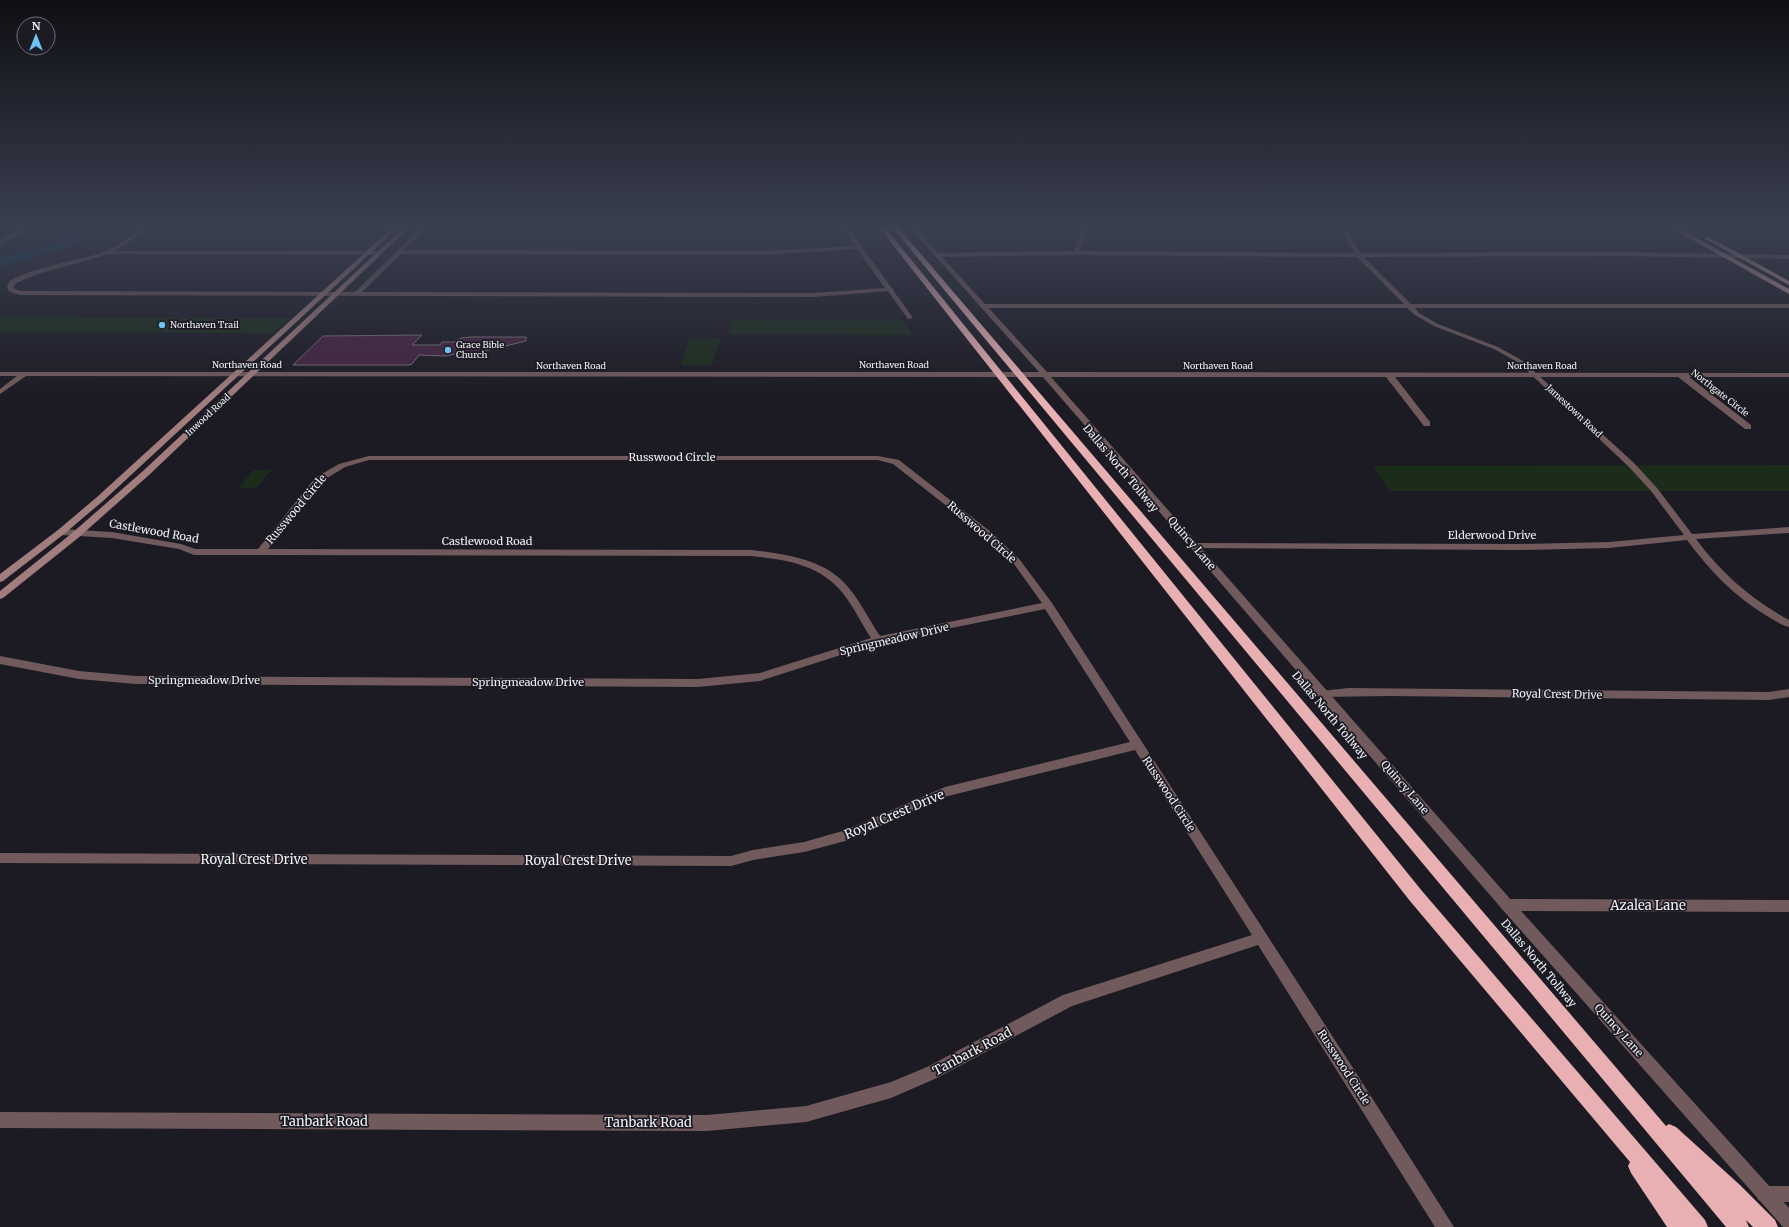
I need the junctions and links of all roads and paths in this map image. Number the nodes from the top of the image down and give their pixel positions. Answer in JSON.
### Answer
{"nodes":[{"id":1,"x":12,"y":283,"type":"edge"},
{"id":2,"x":336,"y":283,"type":"edge"},
{"id":3,"x":348,"y":283,"type":"edge"},
{"id":4,"x":367,"y":283,"type":"edge"},
{"id":5,"x":887,"y":283,"type":"edge"},
{"id":6,"x":927,"y":283,"type":"edge"},
{"id":7,"x":942,"y":283,"type":"edge"},
{"id":8,"x":962,"y":283,"type":"edge"},
{"id":9,"x":1386,"y":283,"type":"edge"},
{"id":10,"x":1774,"y":283,"type":"edge"},
{"id":11,"x":891,"y":289,"type":"junction"},
{"id":12,"x":1789,"y":292,"type":"edge"},
{"id":13,"x":325,"y":294,"type":"junction"},
{"id":14,"x":337,"y":294,"type":"junction"},
{"id":15,"x":356,"y":294,"type":"junction"},
{"id":16,"x":982,"y":306,"type":"junction"},
{"id":17,"x":1408,"y":306,"type":"junction"},
{"id":18,"x":1789,"y":306,"type":"edge"},
{"id":19,"x":910,"y":318,"type":"dead end"},
{"id":20,"x":0,"y":374,"type":"edge"},
{"id":21,"x":25,"y":374,"type":"junction"},
{"id":22,"x":237,"y":374,"type":"junction"},
{"id":23,"x":252,"y":374,"type":"junction"},
{"id":24,"x":1045,"y":374,"type":"junction"},
{"id":25,"x":1389,"y":375,"type":"junction"},
{"id":26,"x":1535,"y":375,"type":"junction"},
{"id":27,"x":1681,"y":375,"type":"junction"},
{"id":28,"x":1789,"y":375,"type":"edge"},
{"id":29,"x":0,"y":392,"type":"edge"},
{"id":30,"x":1427,"y":424,"type":"dead end"},
{"id":31,"x":1748,"y":427,"type":"dead end"},
{"id":32,"x":1789,"y":530,"type":"edge"},
{"id":33,"x":61,"y":532,"type":"junction"},
{"id":34,"x":78,"y":533,"type":"junction"},
{"id":35,"x":1690,"y":537,"type":"junction"},
{"id":36,"x":1195,"y":546,"type":"junction"},
{"id":37,"x":260,"y":553,"type":"junction"},
{"id":38,"x":0,"y":579,"type":"edge"},
{"id":39,"x":0,"y":596,"type":"edge"},
{"id":40,"x":1048,"y":605,"type":"junction"},
{"id":41,"x":1789,"y":624,"type":"edge"},
{"id":42,"x":877,"y":640,"type":"junction"},
{"id":43,"x":0,"y":660,"type":"edge"},
{"id":44,"x":1789,"y":693,"type":"edge"},
{"id":45,"x":1325,"y":694,"type":"junction"},
{"id":46,"x":1138,"y":745,"type":"junction"},
{"id":47,"x":0,"y":858,"type":"edge"},
{"id":48,"x":1507,"y":905,"type":"junction"},
{"id":49,"x":1789,"y":906,"type":"edge"},
{"id":50,"x":1261,"y":938,"type":"junction"},
{"id":51,"x":1636,"y":1106,"type":"junction"},
{"id":52,"x":1603,"y":1116,"type":"junction"},
{"id":53,"x":0,"y":1120,"type":"edge"},
{"id":54,"x":1764,"y":1194,"type":"junction"},
{"id":55,"x":1789,"y":1194,"type":"edge"},
{"id":56,"x":1789,"y":1221,"type":"edge"},
{"id":57,"x":1445,"y":1227,"type":"edge"},
{"id":58,"x":1679,"y":1227,"type":"edge"},
{"id":59,"x":1698,"y":1227,"type":"edge"},
{"id":60,"x":1739,"y":1227,"type":"edge"},
{"id":61,"x":1768,"y":1227,"type":"edge"}],
"edges":[{"from":1,"to":13,"type":"street"},
{"from":2,"to":13,"type":"main road","name":"Inwood Road"},
{"from":3,"to":14,"type":"main road","name":"Inwood Road"},
{"from":4,"to":15,"type":"street"},
{"from":5,"to":11,"type":"street"},
{"from":6,"to":52,"type":"highway"},
{"from":7,"to":51,"type":"highway","name":"Dallas North Tollway"},
{"from":8,"to":16,"type":"street","name":"Quincy Lane"},
{"from":9,"to":17,"type":"street","name":"Jamestown Road"},
{"from":10,"to":12,"type":"main road"},
{"from":11,"to":15,"type":"street"},
{"from":11,"to":19,"type":"street"},
{"from":13,"to":14,"type":"street"},
{"from":13,"to":22,"type":"main road","name":"Inwood Road"},
{"from":14,"to":15,"type":"street"},
{"from":14,"to":23,"type":"main road","name":"Inwood Road"},
{"from":16,"to":17,"type":"street"},
{"from":16,"to":24,"type":"street","name":"Quincy Lane"},
{"from":17,"to":18,"type":"street"},
{"from":17,"to":26,"type":"street","name":"Jamestown Road"},
{"from":20,"to":21,"type":"street","name":"Northaven Road"},
{"from":21,"to":22,"type":"street","name":"Northaven Road"},
{"from":21,"to":29,"type":"street"},
{"from":22,"to":23,"type":"street","name":"Northaven Road"},
{"from":22,"to":33,"type":"main road","name":"Inwood Road"},
{"from":23,"to":24,"type":"street","name":"Northaven Road"},
{"from":23,"to":34,"type":"main road","name":"Inwood Road"},
{"from":24,"to":25,"type":"street","name":"Northaven Road"},
{"from":24,"to":36,"type":"street","name":"Quincy Lane"},
{"from":25,"to":26,"type":"street","name":"Northaven Road"},
{"from":25,"to":30,"type":"street"},
{"from":26,"to":27,"type":"street","name":"Northaven Road"},
{"from":26,"to":35,"type":"street","name":"Jamestown Road"},
{"from":27,"to":28,"type":"street","name":"Northaven Road"},
{"from":27,"to":31,"type":"street","name":"Northgate Circle"},
{"from":32,"to":35,"type":"street","name":"Elderwood Drive"},
{"from":33,"to":34,"type":"street","name":"Castlewood Road"},
{"from":33,"to":38,"type":"main road","name":"Inwood Road"},
{"from":34,"to":37,"type":"street","name":"Castlewood Road"},
{"from":34,"to":39,"type":"main road","name":"Inwood Road"},
{"from":35,"to":36,"type":"street","name":"Elderwood Drive"},
{"from":35,"to":41,"type":"street","name":"Jamestown Road"},
{"from":36,"to":45,"type":"street","name":"Quincy Lane"},
{"from":37,"to":40,"type":"street","name":"Russwood Circle"},
{"from":37,"to":42,"type":"street","name":"Castlewood Road"},
{"from":40,"to":42,"type":"street","name":"Springmeadow Drive"},
{"from":40,"to":46,"type":"street","name":"Russwood Circle"},
{"from":42,"to":43,"type":"street","name":"Springmeadow Drive"},
{"from":44,"to":45,"type":"street","name":"Royal Crest Drive"},
{"from":45,"to":48,"type":"street","name":"Quincy Lane"},
{"from":46,"to":47,"type":"street","name":"Royal Crest Drive"},
{"from":46,"to":50,"type":"street","name":"Russwood Circle"},
{"from":48,"to":49,"type":"street","name":"Azalea Lane"},
{"from":48,"to":54,"type":"street","name":"Quincy Lane"},
{"from":50,"to":53,"type":"street","name":"Tanbark Road"},
{"from":50,"to":57,"type":"street","name":"Russwood Circle"},
{"from":51,"to":60,"type":"highway","name":"Dallas North Tollway"},
{"from":51,"to":61,"type":"highway"},
{"from":52,"to":58,"type":"highway"},
{"from":52,"to":59,"type":"highway"},
{"from":54,"to":55,"type":"street"},
{"from":54,"to":56,"type":"street","name":"Quincy Lane"}]}
